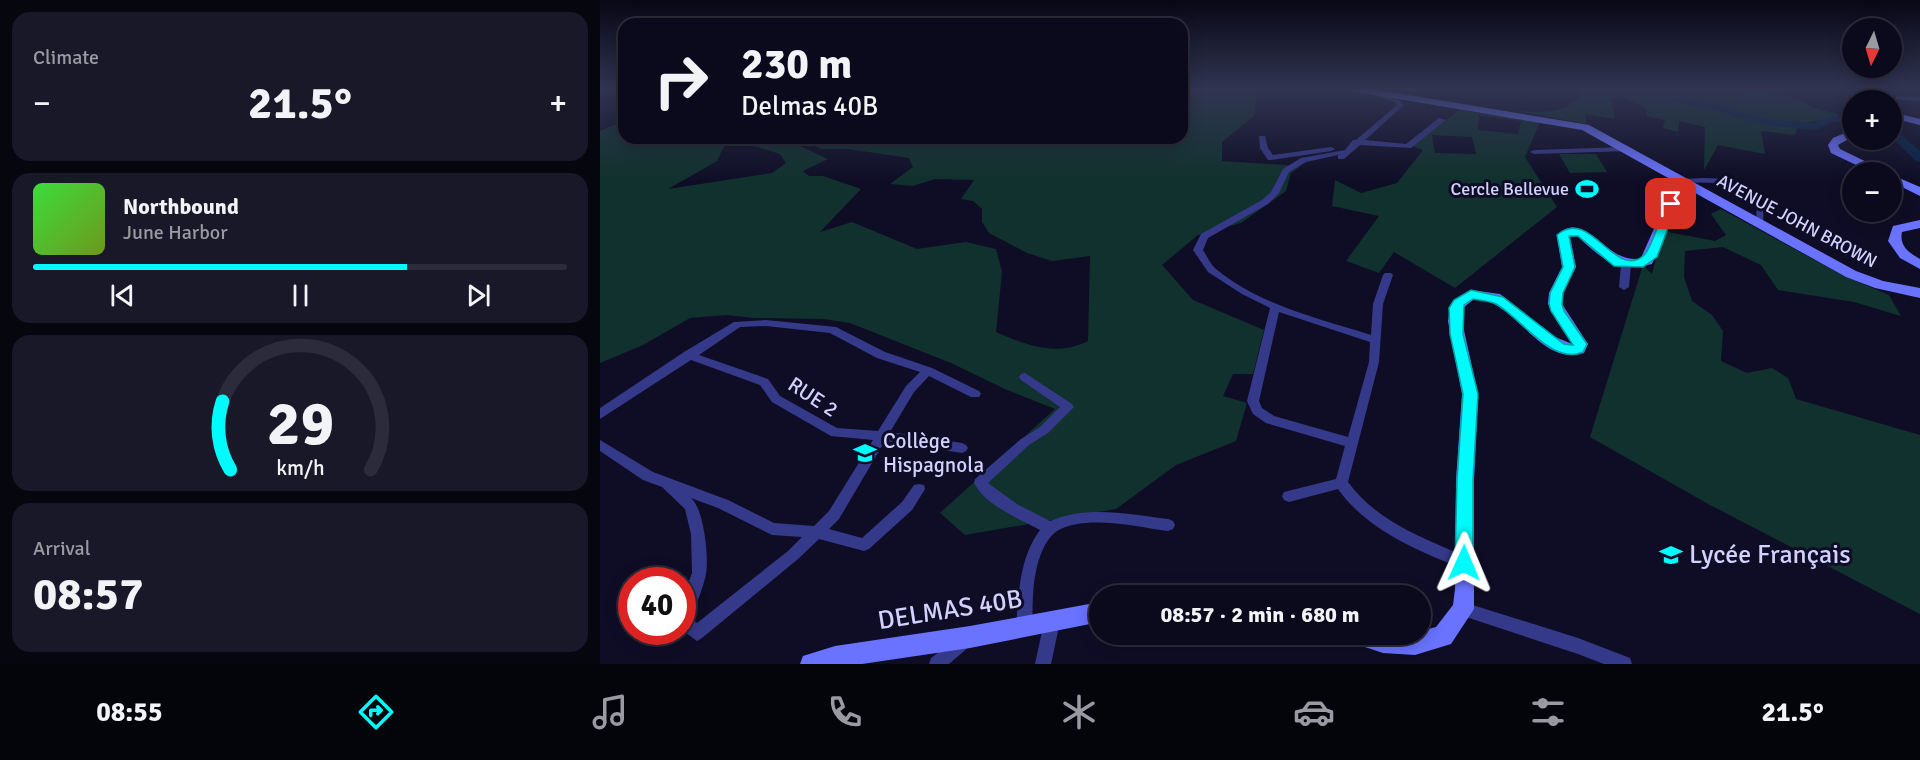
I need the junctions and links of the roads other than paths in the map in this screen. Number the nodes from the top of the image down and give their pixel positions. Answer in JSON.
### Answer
{"nodes":[{"id":1,"x":1384,"y":119,"type":"edge"},
{"id":2,"x":1541,"y":119,"type":"edge"},
{"id":3,"x":1442,"y":120,"type":"dead end"},
{"id":4,"x":1262,"y":138,"type":"dead end"},
{"id":5,"x":1842,"y":138,"type":"edge"},
{"id":6,"x":1348,"y":149,"type":"junction"},
{"id":7,"x":1625,"y":150,"type":"junction"},
{"id":8,"x":1534,"y":152,"type":"dead end"},
{"id":9,"x":1858,"y":162,"type":"edge"},
{"id":10,"x":1679,"y":179,"type":"junction"},
{"id":11,"x":1902,"y":183,"type":"edge"},
{"id":12,"x":1920,"y":192,"type":"edge"},
{"id":13,"x":1760,"y":223,"type":"junction"},
{"id":14,"x":1920,"y":224,"type":"edge"},
{"id":15,"x":1626,"y":265,"type":"junction"},
{"id":16,"x":1920,"y":265,"type":"edge"},
{"id":17,"x":1388,"y":274,"type":"dead end"},
{"id":18,"x":1624,"y":287,"type":"dead end"},
{"id":19,"x":1920,"y":293,"type":"edge"},
{"id":20,"x":1275,"y":307,"type":"junction"},
{"id":21,"x":1375,"y":340,"type":"junction"},
{"id":22,"x":688,"y":355,"type":"junction"},
{"id":23,"x":928,"y":371,"type":"junction"},
{"id":24,"x":1025,"y":376,"type":"dead end"},
{"id":25,"x":975,"y":394,"type":"dead end"},
{"id":26,"x":600,"y":414,"type":"edge"},
{"id":27,"x":884,"y":436,"type":"junction"},
{"id":28,"x":1352,"y":443,"type":"junction"},
{"id":29,"x":600,"y":445,"type":"edge"},
{"id":30,"x":962,"y":448,"type":"dead end"},
{"id":31,"x":1341,"y":483,"type":"junction"},
{"id":32,"x":667,"y":484,"type":"junction"},
{"id":33,"x":919,"y":489,"type":"dead end"},
{"id":34,"x":1289,"y":496,"type":"dead end"},
{"id":35,"x":1168,"y":525,"type":"dead end"},
{"id":36,"x":1050,"y":528,"type":"junction"},
{"id":37,"x":817,"y":532,"type":"junction"},
{"id":38,"x":1464,"y":563,"type":"junction"},
{"id":39,"x":1463,"y":609,"type":"junction"},
{"id":40,"x":1089,"y":614,"type":"edge"},
{"id":41,"x":1052,"y":622,"type":"junction"},
{"id":42,"x":1024,"y":627,"type":"junction"},
{"id":43,"x":970,"y":637,"type":"junction"},
{"id":44,"x":1431,"y":639,"type":"edge"},
{"id":45,"x":811,"y":664,"type":"edge"},
{"id":46,"x":937,"y":664,"type":"edge"},
{"id":47,"x":1043,"y":664,"type":"edge"},
{"id":48,"x":1624,"y":664,"type":"edge"}],
"edges":[{"from":1,"to":6,"type":"street"},
{"from":2,"to":7,"type":"street","name":"AVENUE JOHN BROWN"},
{"from":3,"to":6,"type":"street"},
{"from":4,"to":6,"type":"street"},
{"from":5,"to":9,"type":"street"},
{"from":6,"to":20,"type":"street"},
{"from":7,"to":8,"type":"street"},
{"from":7,"to":10,"type":"street","name":"AVENUE JOHN BROWN"},
{"from":10,"to":13,"type":"street","name":"AVENUE JOHN BROWN"},
{"from":10,"to":13,"type":"street"},
{"from":10,"to":15,"type":"street"},
{"from":11,"to":12,"type":"street"},
{"from":13,"to":19,"type":"street","name":"AVENUE JOHN BROWN"},
{"from":14,"to":16,"type":"street"},
{"from":15,"to":18,"type":"street"},
{"from":15,"to":38,"type":"street"},
{"from":17,"to":21,"type":"street"},
{"from":20,"to":21,"type":"street"},
{"from":20,"to":28,"type":"street"},
{"from":21,"to":28,"type":"street"},
{"from":22,"to":23,"type":"street"},
{"from":22,"to":26,"type":"street"},
{"from":22,"to":27,"type":"street","name":"RUE 2"},
{"from":23,"to":25,"type":"street"},
{"from":23,"to":27,"type":"street"},
{"from":24,"to":36,"type":"street"},
{"from":27,"to":30,"type":"street","name":"RUE 2"},
{"from":27,"to":37,"type":"street"},
{"from":28,"to":31,"type":"street"},
{"from":29,"to":32,"type":"street"},
{"from":31,"to":34,"type":"street"},
{"from":31,"to":38,"type":"street"},
{"from":32,"to":37,"type":"street"},
{"from":32,"to":37,"type":"street"},
{"from":33,"to":37,"type":"street"},
{"from":35,"to":36,"type":"street"},
{"from":36,"to":42,"type":"street"},
{"from":38,"to":39,"type":"street"},
{"from":39,"to":44,"type":"street"},
{"from":39,"to":48,"type":"street"},
{"from":40,"to":41,"type":"street","name":"DELMAS 40B"},
{"from":41,"to":42,"type":"street","name":"DELMAS 40B"},
{"from":41,"to":47,"type":"street"},
{"from":42,"to":43,"type":"street","name":"DELMAS 40B"},
{"from":43,"to":45,"type":"street","name":"DELMAS 40B"},
{"from":43,"to":46,"type":"street"}]}
